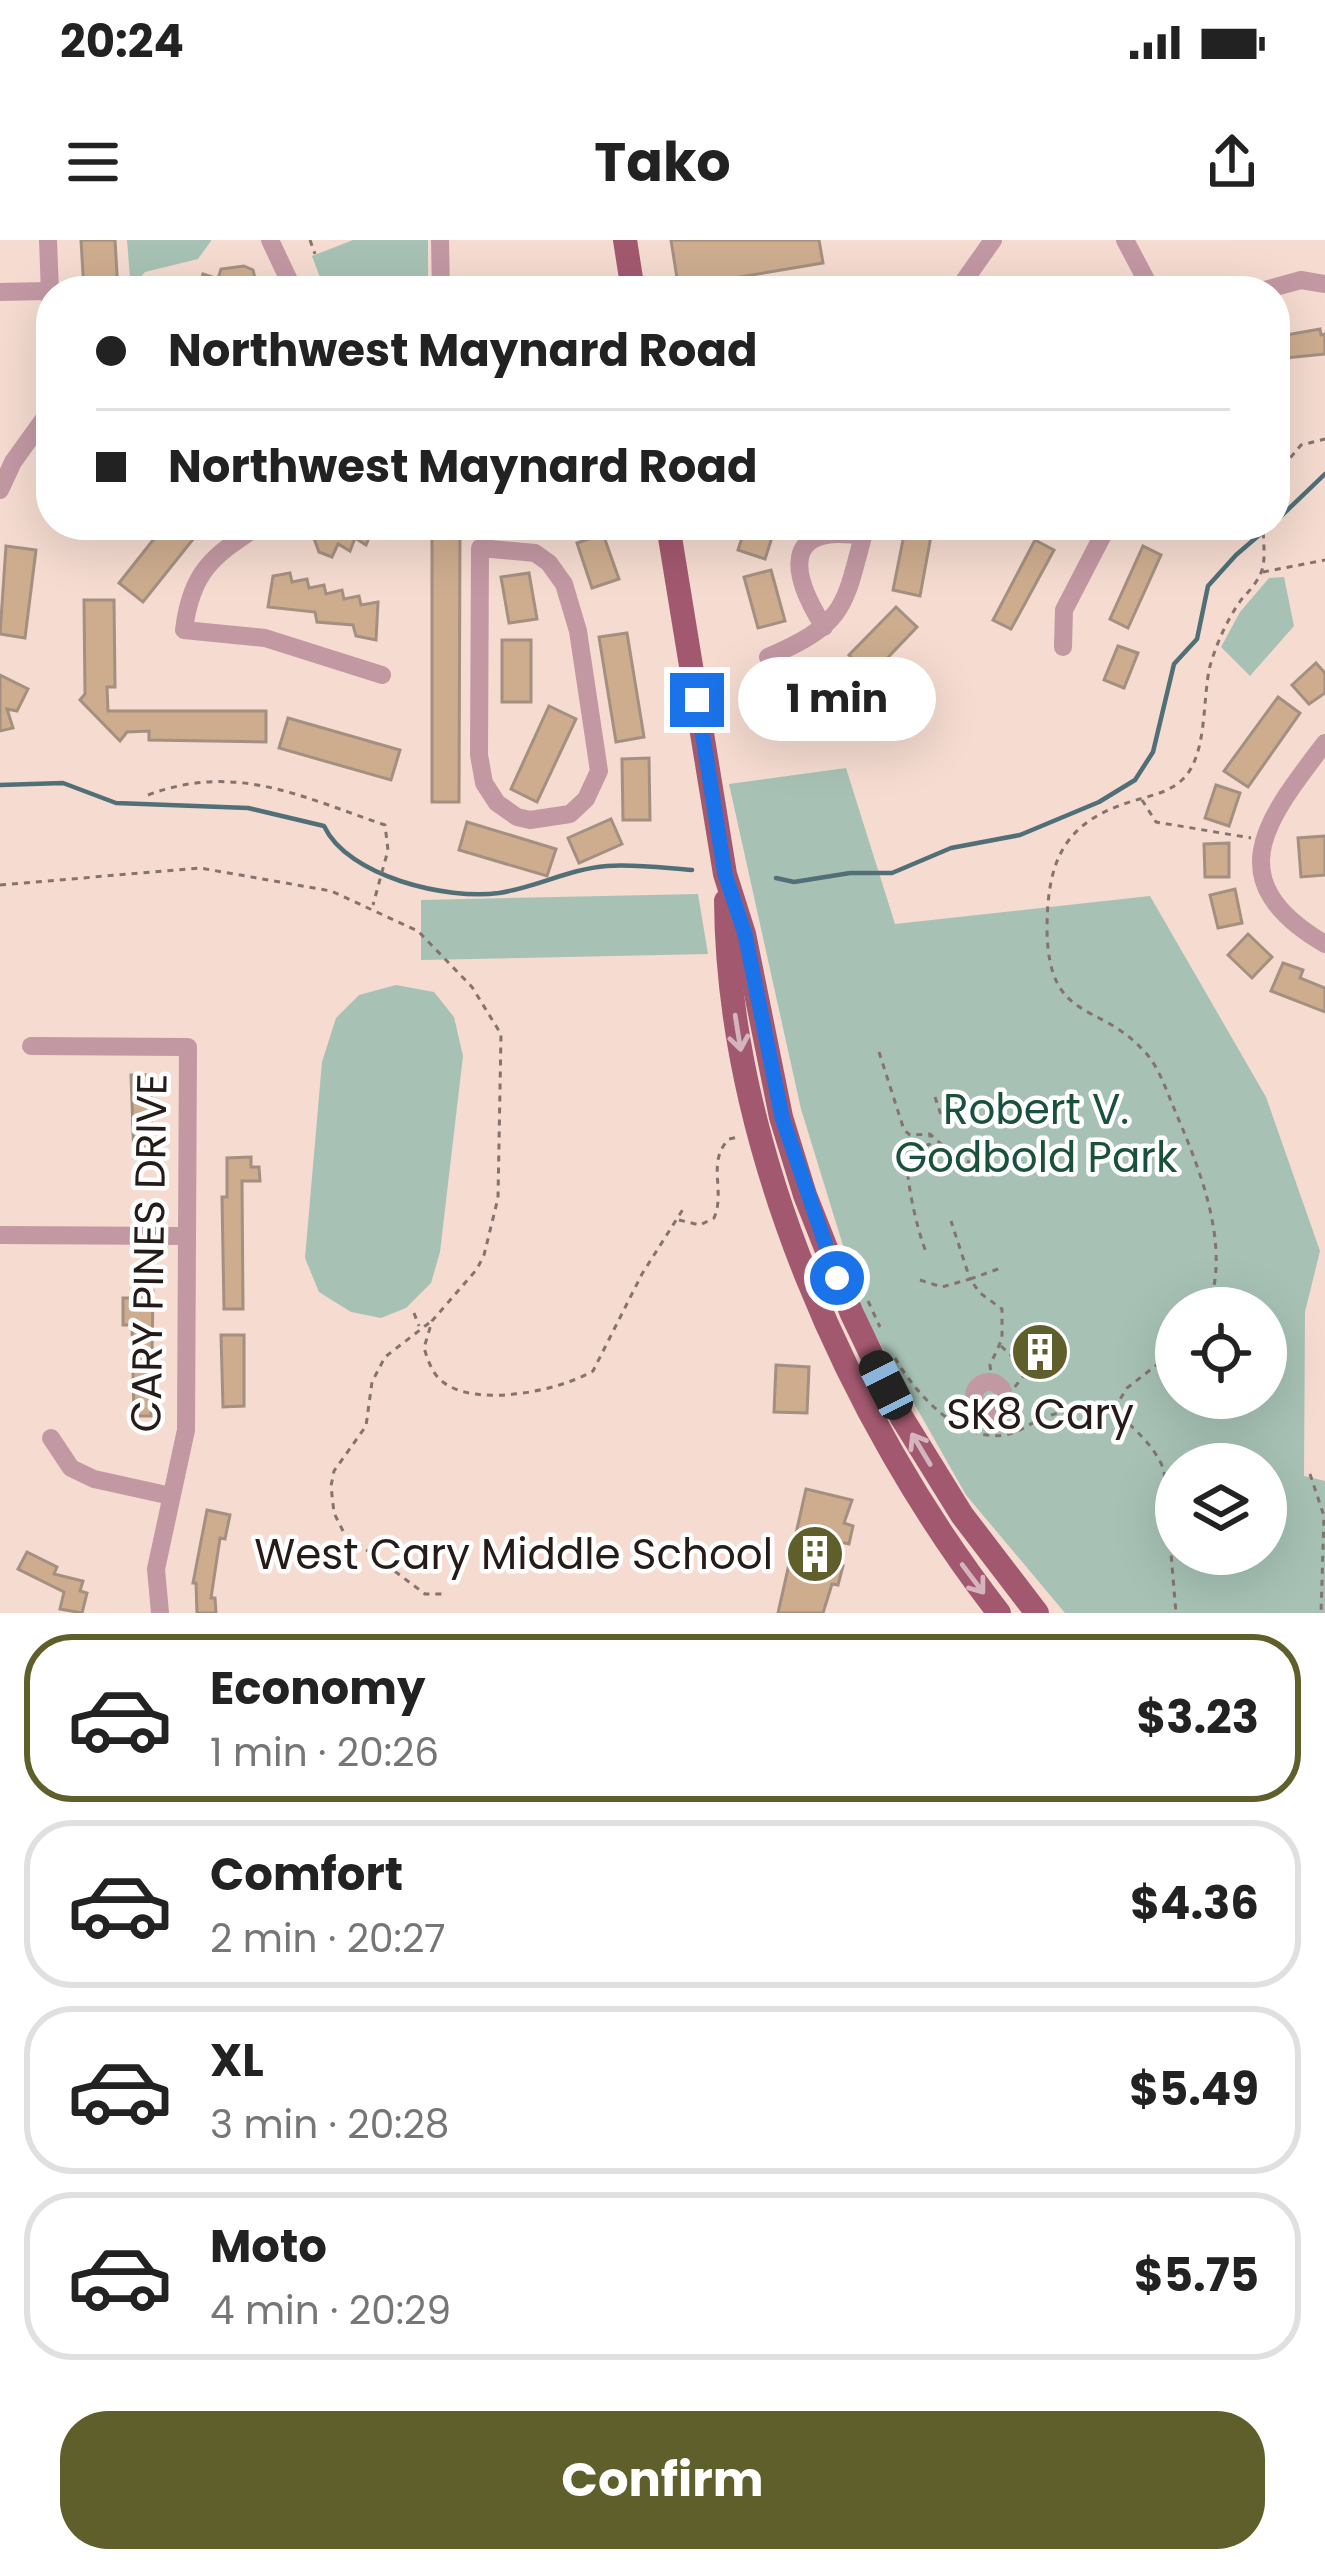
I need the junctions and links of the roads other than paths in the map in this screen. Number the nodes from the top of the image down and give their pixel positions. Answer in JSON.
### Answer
{"nodes":[{"id":1,"x":48,"y":240,"type":"edge"},
{"id":2,"x":270,"y":240,"type":"edge"},
{"id":3,"x":440,"y":240,"type":"edge"},
{"id":4,"x":625,"y":240,"type":"edge"},
{"id":5,"x":993,"y":240,"type":"edge"},
{"id":6,"x":1125,"y":240,"type":"edge"},
{"id":7,"x":47,"y":276,"type":"edge"},
{"id":8,"x":287,"y":276,"type":"edge"},
{"id":9,"x":441,"y":276,"type":"edge"},
{"id":10,"x":631,"y":276,"type":"edge"},
{"id":11,"x":968,"y":276,"type":"edge"},
{"id":12,"x":1144,"y":276,"type":"edge"},
{"id":13,"x":1290,"y":283,"type":"edge"},
{"id":14,"x":1325,"y":284,"type":"edge"},
{"id":15,"x":36,"y":291,"type":"edge"},
{"id":16,"x":0,"y":292,"type":"edge"},
{"id":17,"x":36,"y":431,"type":"edge"},
{"id":18,"x":2,"y":480,"type":"edge"},
{"id":19,"x":238,"y":540,"type":"edge"},
{"id":20,"x":480,"y":540,"type":"edge"},
{"id":21,"x":670,"y":540,"type":"edge"},
{"id":22,"x":808,"y":540,"type":"edge"},
{"id":23,"x":861,"y":540,"type":"edge"},
{"id":24,"x":1100,"y":540,"type":"edge"},
{"id":25,"x":480,"y":548,"type":"junction"},
{"id":26,"x":824,"y":627,"type":"junction"},
{"id":27,"x":1063,"y":647,"type":"dead end"},
{"id":28,"x":767,"y":657,"type":"dead end"},
{"id":29,"x":382,"y":675,"type":"dead end"},
{"id":30,"x":1325,"y":743,"type":"edge"},
{"id":31,"x":725,"y":874,"type":"junction"},
{"id":32,"x":1325,"y":944,"type":"edge"},
{"id":33,"x":31,"y":1046,"type":"dead end"},
{"id":34,"x":0,"y":1235,"type":"edge"},
{"id":35,"x":185,"y":1236,"type":"junction"},
{"id":36,"x":994,"y":1412,"type":"joint"},
{"id":37,"x":51,"y":1438,"type":"dead end"},
{"id":38,"x":171,"y":1496,"type":"junction"},
{"id":39,"x":962,"y":1515,"type":"junction"},
{"id":40,"x":940,"y":1532,"type":"junction"},
{"id":41,"x":160,"y":1613,"type":"edge"},
{"id":42,"x":999,"y":1613,"type":"edge"},
{"id":43,"x":1037,"y":1613,"type":"edge"}],
"edges":[{"from":1,"to":7,"type":"street"},
{"from":2,"to":8,"type":"street"},
{"from":3,"to":9,"type":"street"},
{"from":4,"to":10,"type":"main road"},
{"from":5,"to":11,"type":"street"},
{"from":6,"to":12,"type":"street"},
{"from":13,"to":14,"type":"street"},
{"from":15,"to":16,"type":"street"},
{"from":17,"to":18,"type":"street"},
{"from":19,"to":29,"type":"street"},
{"from":20,"to":25,"type":"street"},
{"from":21,"to":31,"type":"main road"},
{"from":22,"to":26,"type":"street"},
{"from":23,"to":26,"type":"street"},
{"from":24,"to":27,"type":"street"},
{"from":25,"to":25,"type":"street"},
{"from":26,"to":28,"type":"street"},
{"from":30,"to":32,"type":"street"},
{"from":39,"to":31,"type":"main road","one_way":true},
{"from":31,"to":40,"type":"main road","one_way":true},
{"from":33,"to":35,"type":"street","name":"CARY PINES DRIVE"},
{"from":34,"to":35,"type":"street"},
{"from":35,"to":38,"type":"street","name":"CARY PINES DRIVE"},
{"from":36,"to":36,"type":"street"},
{"from":37,"to":38,"type":"street"},
{"from":38,"to":41,"type":"street","name":"CARY PINES DRIVE"},
{"from":39,"to":40,"type":"main road"},
{"from":39,"to":43,"type":"main road"},
{"from":40,"to":42,"type":"main road","one_way":true}]}
